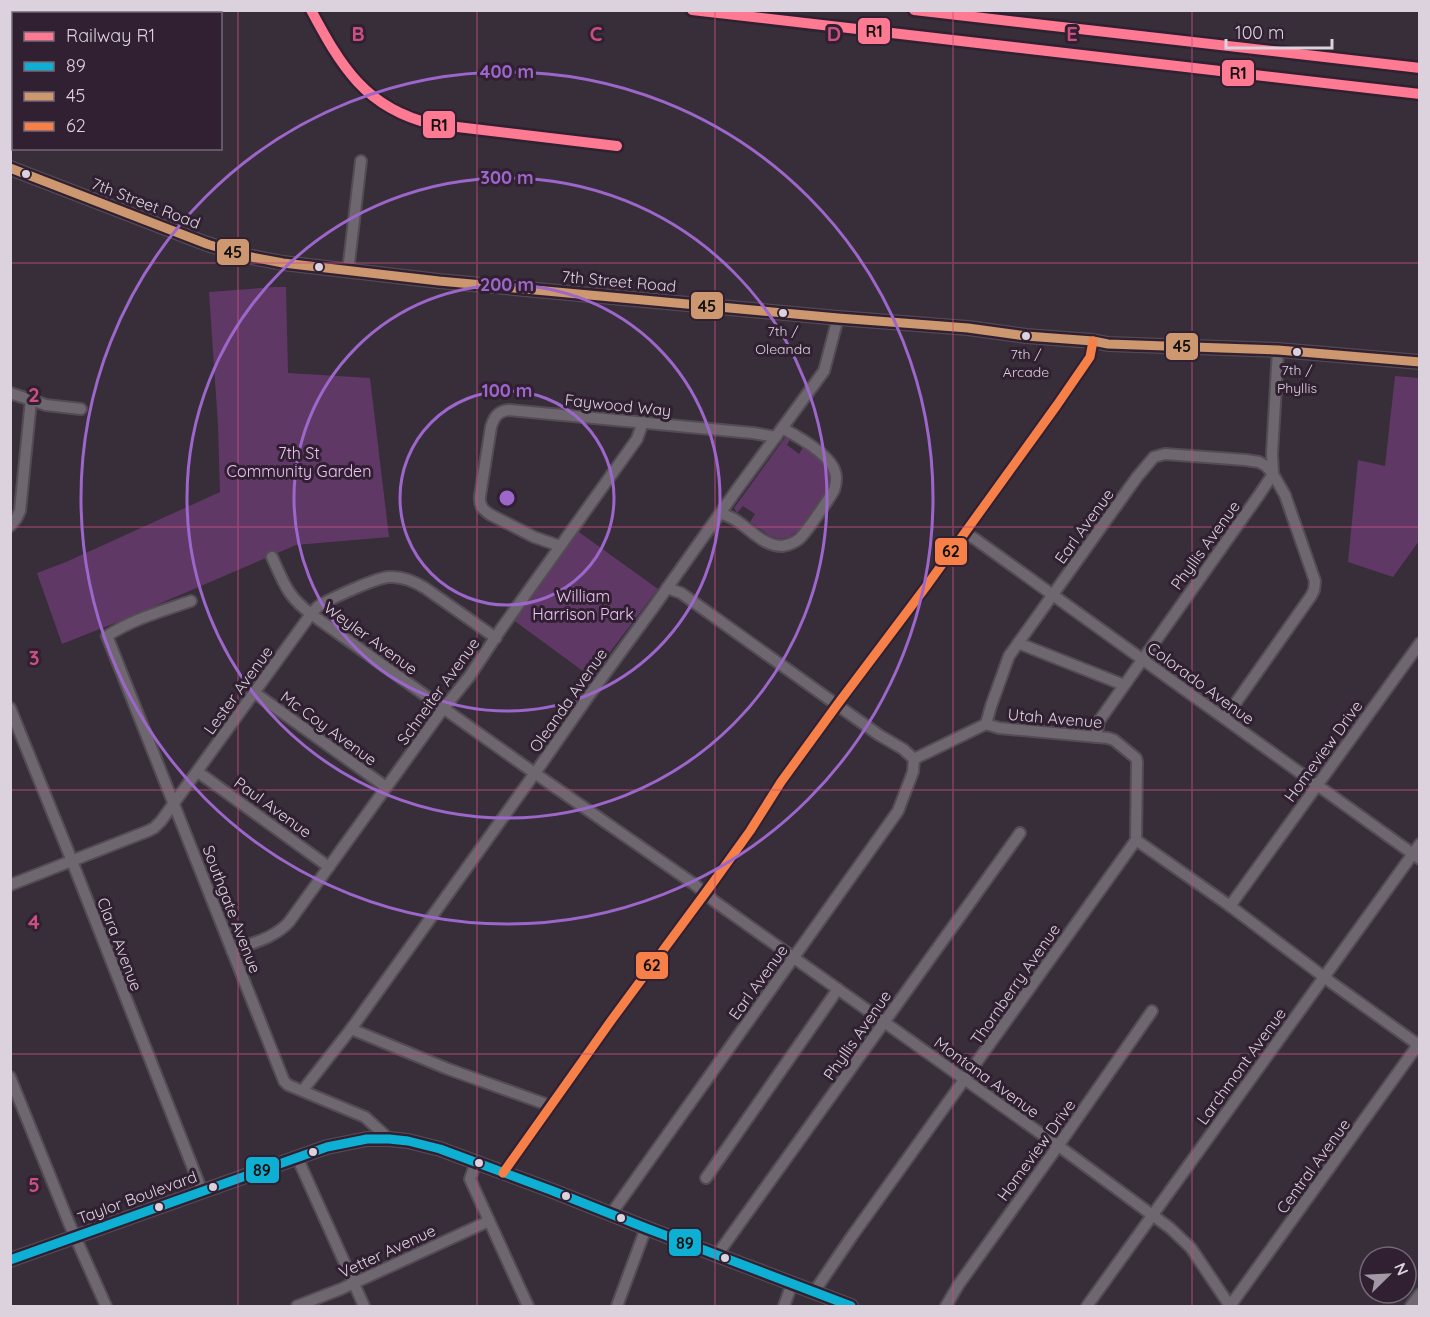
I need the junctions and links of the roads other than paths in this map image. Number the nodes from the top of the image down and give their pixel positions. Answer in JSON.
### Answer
{"nodes":[{"id":1,"x":361,"y":161,"type":"dead end"},
{"id":2,"x":10,"y":168,"type":"edge"},
{"id":3,"x":348,"y":271,"type":"junction"},
{"id":4,"x":838,"y":318,"type":"junction"},
{"id":5,"x":1093,"y":341,"type":"junction"},
{"id":6,"x":1278,"y":350,"type":"junction"},
{"id":7,"x":1419,"y":362,"type":"edge"},
{"id":8,"x":10,"y":393,"type":"edge"},
{"id":9,"x":31,"y":400,"type":"junction"},
{"id":10,"x":81,"y":409,"type":"dead end"},
{"id":11,"x":643,"y":422,"type":"junction"},
{"id":12,"x":779,"y":433,"type":"junction"},
{"id":13,"x":1273,"y":474,"type":"junction"},
{"id":14,"x":721,"y":513,"type":"junction"},
{"id":15,"x":10,"y":526,"type":"edge"},
{"id":16,"x":965,"y":533,"type":"junction"},
{"id":17,"x":560,"y":546,"type":"junction"},
{"id":18,"x":272,"y":557,"type":"dead end"},
{"id":19,"x":667,"y":588,"type":"junction"},
{"id":20,"x":1053,"y":595,"type":"junction"},
{"id":21,"x":191,"y":602,"type":"dead end"},
{"id":22,"x":311,"y":614,"type":"junction"},
{"id":23,"x":496,"y":638,"type":"junction"},
{"id":24,"x":1018,"y":643,"type":"junction"},
{"id":25,"x":1419,"y":643,"type":"edge"},
{"id":26,"x":1142,"y":659,"type":"junction"},
{"id":27,"x":1124,"y":685,"type":"junction"},
{"id":28,"x":255,"y":693,"type":"junction"},
{"id":29,"x":837,"y":705,"type":"junction"},
{"id":30,"x":10,"y":708,"type":"edge"},
{"id":31,"x":444,"y":709,"type":"junction"},
{"id":32,"x":1225,"y":718,"type":"junction"},
{"id":33,"x":986,"y":724,"type":"junction"},
{"id":34,"x":1096,"y":737,"type":"junction"},
{"id":35,"x":914,"y":759,"type":"junction"},
{"id":36,"x":198,"y":772,"type":"junction"},
{"id":37,"x":535,"y":773,"type":"junction"},
{"id":38,"x":1317,"y":785,"type":"junction"},
{"id":39,"x":386,"y":787,"type":"junction"},
{"id":40,"x":174,"y":803,"type":"junction"},
{"id":41,"x":1020,"y":832,"type":"dead end"},
{"id":42,"x":1136,"y":840,"type":"junction"},
{"id":43,"x":1419,"y":844,"type":"edge"},
{"id":44,"x":1416,"y":857,"type":"edge"},
{"id":45,"x":72,"y":861,"type":"junction"},
{"id":46,"x":329,"y":867,"type":"junction"},
{"id":47,"x":10,"y":885,"type":"edge"},
{"id":48,"x":705,"y":893,"type":"junction"},
{"id":49,"x":1230,"y":906,"type":"junction"},
{"id":50,"x":232,"y":951,"type":"junction"},
{"id":51,"x":794,"y":958,"type":"junction"},
{"id":52,"x":1324,"y":976,"type":"junction"},
{"id":53,"x":838,"y":989,"type":"junction"},
{"id":54,"x":1152,"y":1011,"type":"dead end"},
{"id":55,"x":884,"y":1022,"type":"junction"},
{"id":56,"x":351,"y":1029,"type":"junction"},
{"id":57,"x":1419,"y":1044,"type":"edge"},
{"id":58,"x":10,"y":1077,"type":"edge"},
{"id":59,"x":965,"y":1080,"type":"junction"},
{"id":60,"x":303,"y":1090,"type":"junction"},
{"id":61,"x":550,"y":1106,"type":"junction"},
{"id":62,"x":389,"y":1139,"type":"junction"},
{"id":63,"x":1058,"y":1146,"type":"junction"},
{"id":64,"x":297,"y":1157,"type":"junction"},
{"id":65,"x":476,"y":1162,"type":"junction"},
{"id":66,"x":503,"y":1173,"type":"junction"},
{"id":67,"x":706,"y":1178,"type":"dead end"},
{"id":68,"x":202,"y":1191,"type":"junction"},
{"id":69,"x":611,"y":1214,"type":"junction"},
{"id":70,"x":1153,"y":1215,"type":"junction"},
{"id":71,"x":489,"y":1221,"type":"junction"},
{"id":72,"x":646,"y":1228,"type":"junction"},
{"id":73,"x":75,"y":1237,"type":"junction"},
{"id":74,"x":717,"y":1256,"type":"junction"},
{"id":75,"x":10,"y":1260,"type":"edge"},
{"id":76,"x":354,"y":1283,"type":"junction"},
{"id":77,"x":792,"y":1284,"type":"junction"},
{"id":78,"x":814,"y":1292,"type":"junction"},
{"id":79,"x":1419,"y":1294,"type":"edge"},
{"id":80,"x":106,"y":1306,"type":"edge"},
{"id":81,"x":297,"y":1306,"type":"edge"},
{"id":82,"x":364,"y":1306,"type":"edge"},
{"id":83,"x":528,"y":1306,"type":"edge"},
{"id":84,"x":617,"y":1306,"type":"edge"},
{"id":85,"x":784,"y":1306,"type":"edge"},
{"id":86,"x":851,"y":1306,"type":"edge"},
{"id":87,"x":946,"y":1306,"type":"edge"},
{"id":88,"x":1087,"y":1306,"type":"edge"},
{"id":89,"x":1230,"y":1306,"type":"edge"},
{"id":90,"x":1411,"y":1306,"type":"edge"}],
"edges":[{"from":1,"to":3,"type":"street"},
{"from":2,"to":3,"type":"main road","name":"7th Street Road"},
{"from":3,"to":4,"type":"main road","name":"7th Street Road"},
{"from":4,"to":5,"type":"main road","name":"7th Street Road"},
{"from":4,"to":12,"type":"street","name":"Oleanda Avenue"},
{"from":5,"to":6,"type":"main road","name":"7th Street Road"},
{"from":5,"to":16,"type":"street"},
{"from":6,"to":7,"type":"main road","name":"7th Street Road"},
{"from":6,"to":13,"type":"street"},
{"from":8,"to":9,"type":"street"},
{"from":9,"to":10,"type":"street"},
{"from":9,"to":15,"type":"street"},
{"from":11,"to":12,"type":"street","name":"Faywood Way"},
{"from":11,"to":17,"type":"street","name":"Schneiter Avenue"},
{"from":11,"to":17,"type":"street","name":"Faywood Way"},
{"from":12,"to":14,"type":"street","name":"Oleanda Avenue"},
{"from":12,"to":14,"type":"street"},
{"from":13,"to":20,"type":"street","name":"Earl Avenue"},
{"from":13,"to":26,"type":"street","name":"Phyllis Avenue"},
{"from":13,"to":32,"type":"street"},
{"from":14,"to":19,"type":"street","name":"Oleanda Avenue"},
{"from":16,"to":20,"type":"street","name":"Colorado Avenue"},
{"from":16,"to":29,"type":"street"},
{"from":17,"to":23,"type":"street","name":"Schneiter Avenue"},
{"from":18,"to":22,"type":"street","name":"Weyler Avenue"},
{"from":19,"to":29,"type":"street"},
{"from":19,"to":37,"type":"street","name":"Oleanda Avenue"},
{"from":20,"to":24,"type":"street","name":"Earl Avenue"},
{"from":20,"to":26,"type":"street","name":"Colorado Avenue"},
{"from":21,"to":40,"type":"street","name":"Southgate Avenue"},
{"from":22,"to":23,"type":"street","name":"Lester Avenue"},
{"from":22,"to":28,"type":"street","name":"Lester Avenue"},
{"from":22,"to":31,"type":"street","name":"Weyler Avenue"},
{"from":23,"to":31,"type":"street","name":"Schneiter Avenue"},
{"from":24,"to":27,"type":"street"},
{"from":24,"to":33,"type":"street","name":"Earl Avenue"},
{"from":25,"to":38,"type":"street","name":"Homeview Drive"},
{"from":26,"to":27,"type":"street","name":"Phyllis Avenue"},
{"from":26,"to":32,"type":"street","name":"Colorado Avenue"},
{"from":27,"to":34,"type":"street","name":"Phyllis Avenue"},
{"from":28,"to":36,"type":"street","name":"Lester Avenue"},
{"from":28,"to":39,"type":"street","name":"Mc Coy Avenue"},
{"from":29,"to":35,"type":"street"},
{"from":29,"to":48,"type":"street"},
{"from":30,"to":45,"type":"street","name":"Clara Avenue"},
{"from":31,"to":37,"type":"street","name":"Weyler Avenue"},
{"from":31,"to":39,"type":"street","name":"Schneiter Avenue"},
{"from":32,"to":38,"type":"street","name":"Colorado Avenue"},
{"from":33,"to":34,"type":"street","name":"Utah Avenue"},
{"from":33,"to":35,"type":"street","name":"Utah Avenue"},
{"from":34,"to":42,"type":"street","name":"Utah Avenue"},
{"from":35,"to":51,"type":"street","name":"Earl Avenue"},
{"from":36,"to":40,"type":"street","name":"Lester Avenue"},
{"from":36,"to":46,"type":"street","name":"Paul Avenue"},
{"from":37,"to":48,"type":"street","name":"Weyler Avenue"},
{"from":37,"to":56,"type":"street","name":"Oleanda Avenue"},
{"from":38,"to":44,"type":"street","name":"Colorado Avenue"},
{"from":38,"to":49,"type":"street","name":"Homeview Drive"},
{"from":39,"to":46,"type":"street","name":"Schneiter Avenue"},
{"from":40,"to":45,"type":"street","name":"Lester Avenue"},
{"from":40,"to":50,"type":"street","name":"Southgate Avenue"},
{"from":41,"to":55,"type":"street","name":"Phyllis Avenue"},
{"from":42,"to":49,"type":"street"},
{"from":42,"to":59,"type":"street","name":"Thornberry Avenue"},
{"from":43,"to":44,"type":"street","name":"Larchmont Avenue"},
{"from":44,"to":52,"type":"street","name":"Larchmont Avenue"},
{"from":45,"to":47,"type":"street","name":"Lester Avenue"},
{"from":45,"to":68,"type":"street","name":"Clara Avenue"},
{"from":46,"to":50,"type":"street","name":"Schneiter Avenue"},
{"from":48,"to":51,"type":"street","name":"Montana Avenue"},
{"from":48,"to":61,"type":"street"},
{"from":49,"to":52,"type":"street"},
{"from":50,"to":60,"type":"street","name":"Southgate Avenue"},
{"from":51,"to":53,"type":"street","name":"Montana Avenue"},
{"from":51,"to":69,"type":"street","name":"Earl Avenue"},
{"from":52,"to":57,"type":"street"},
{"from":52,"to":70,"type":"street","name":"Larchmont Avenue"},
{"from":53,"to":55,"type":"street","name":"Montana Avenue"},
{"from":53,"to":67,"type":"street"},
{"from":54,"to":63,"type":"street","name":"Homeview Drive"},
{"from":55,"to":59,"type":"street","name":"Montana Avenue"},
{"from":55,"to":74,"type":"street","name":"Phyllis Avenue"},
{"from":56,"to":60,"type":"street","name":"Oleanda Avenue"},
{"from":56,"to":61,"type":"street"},
{"from":57,"to":89,"type":"street","name":"Central Avenue"},
{"from":58,"to":73,"type":"street"},
{"from":59,"to":63,"type":"street","name":"Montana Avenue"},
{"from":59,"to":78,"type":"street","name":"Thornberry Avenue"},
{"from":60,"to":62,"type":"street","name":"Southgate Avenue"},
{"from":61,"to":66,"type":"street"},
{"from":62,"to":64,"type":"main road","name":"Taylor Boulevard"},
{"from":62,"to":65,"type":"main road","name":"Taylor Boulevard"},
{"from":63,"to":70,"type":"street","name":"Montana Avenue"},
{"from":63,"to":87,"type":"street","name":"Homeview Drive"},
{"from":64,"to":68,"type":"main road","name":"Taylor Boulevard"},
{"from":64,"to":76,"type":"street"},
{"from":65,"to":66,"type":"main road","name":"Taylor Boulevard"},
{"from":65,"to":71,"type":"street"},
{"from":66,"to":69,"type":"main road","name":"Taylor Boulevard"},
{"from":68,"to":73,"type":"main road","name":"Taylor Boulevard"},
{"from":69,"to":72,"type":"main road","name":"Taylor Boulevard"},
{"from":70,"to":88,"type":"street","name":"Larchmont Avenue"},
{"from":70,"to":89,"type":"street","name":"Montana Avenue"},
{"from":71,"to":76,"type":"street","name":"Vetter Avenue"},
{"from":71,"to":83,"type":"street"},
{"from":72,"to":74,"type":"main road","name":"Taylor Boulevard"},
{"from":72,"to":84,"type":"street"},
{"from":73,"to":75,"type":"main road","name":"Taylor Boulevard"},
{"from":73,"to":80,"type":"street"},
{"from":74,"to":77,"type":"main road","name":"Taylor Boulevard"},
{"from":76,"to":81,"type":"street","name":"Vetter Avenue"},
{"from":76,"to":82,"type":"street"},
{"from":77,"to":78,"type":"main road","name":"Taylor Boulevard"},
{"from":77,"to":85,"type":"street"},
{"from":78,"to":86,"type":"main road","name":"Taylor Boulevard"},
{"from":79,"to":90,"type":"street"}]}
